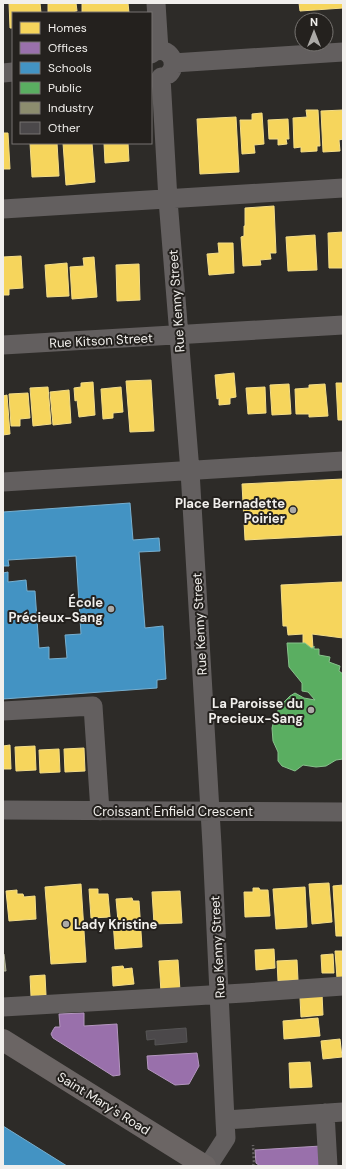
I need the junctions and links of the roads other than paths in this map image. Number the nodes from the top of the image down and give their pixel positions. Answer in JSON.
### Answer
{"nodes":[{"id":1,"x":156,"y":3,"type":"edge"},
{"id":2,"x":155,"y":52,"type":"edge"},
{"id":3,"x":343,"y":52,"type":"edge"},
{"id":4,"x":174,"y":63,"type":"junction"},
{"id":5,"x":156,"y":75,"type":"edge"},
{"id":6,"x":343,"y":188,"type":"edge"},
{"id":7,"x":168,"y":200,"type":"junction"},
{"id":8,"x":3,"y":209,"type":"edge"},
{"id":9,"x":343,"y":325,"type":"edge"},
{"id":10,"x":179,"y":335,"type":"junction"},
{"id":11,"x":3,"y":345,"type":"edge"},
{"id":12,"x":343,"y":462,"type":"edge"},
{"id":13,"x":190,"y":471,"type":"junction"},
{"id":14,"x":3,"y":482,"type":"edge"},
{"id":15,"x":3,"y":711,"type":"edge"},
{"id":16,"x":3,"y":810,"type":"edge"},
{"id":17,"x":100,"y":811,"type":"junction"},
{"id":18,"x":210,"y":811,"type":"junction"},
{"id":19,"x":343,"y":812,"type":"edge"},
{"id":20,"x":343,"y":986,"type":"edge"},
{"id":21,"x":219,"y":994,"type":"junction"},
{"id":22,"x":3,"y":1007,"type":"edge"},
{"id":23,"x":3,"y":1040,"type":"edge"},
{"id":24,"x":334,"y":1112,"type":"edge"},
{"id":25,"x":225,"y":1120,"type":"junction"},
{"id":26,"x":207,"y":1166,"type":"edge"},
{"id":27,"x":328,"y":1166,"type":"edge"}],
"edges":[{"from":1,"to":2,"type":"street"},
{"from":2,"to":4,"type":"street"},
{"from":3,"to":4,"type":"street"},
{"from":4,"to":5,"type":"street"},
{"from":5,"to":7,"type":"street","name":"Rue Kenny Street"},
{"from":6,"to":7,"type":"street"},
{"from":7,"to":8,"type":"street"},
{"from":7,"to":10,"type":"street","name":"Rue Kenny Street"},
{"from":9,"to":10,"type":"street","name":"Rue Kitson Street"},
{"from":10,"to":11,"type":"street","name":"Rue Kitson Street"},
{"from":10,"to":13,"type":"street","name":"Rue Kenny Street"},
{"from":12,"to":13,"type":"street"},
{"from":13,"to":14,"type":"street"},
{"from":13,"to":18,"type":"street","name":"Rue Kenny Street"},
{"from":15,"to":17,"type":"street"},
{"from":16,"to":17,"type":"street","name":"Croissant Enfield Crescent"},
{"from":17,"to":18,"type":"street","name":"Croissant Enfield Crescent"},
{"from":18,"to":19,"type":"street","name":"Croissant Enfield Crescent"},
{"from":18,"to":21,"type":"street","name":"Rue Kenny Street"},
{"from":20,"to":21,"type":"street"},
{"from":21,"to":22,"type":"street"},
{"from":21,"to":25,"type":"street","name":"Rue Kenny Street"},
{"from":23,"to":26,"type":"highway","name":"Saint Mary's Road"},
{"from":24,"to":25,"type":"street"},
{"from":24,"to":27,"type":"street"},
{"from":25,"to":26,"type":"street","name":"Rue Kenny Street"}]}
